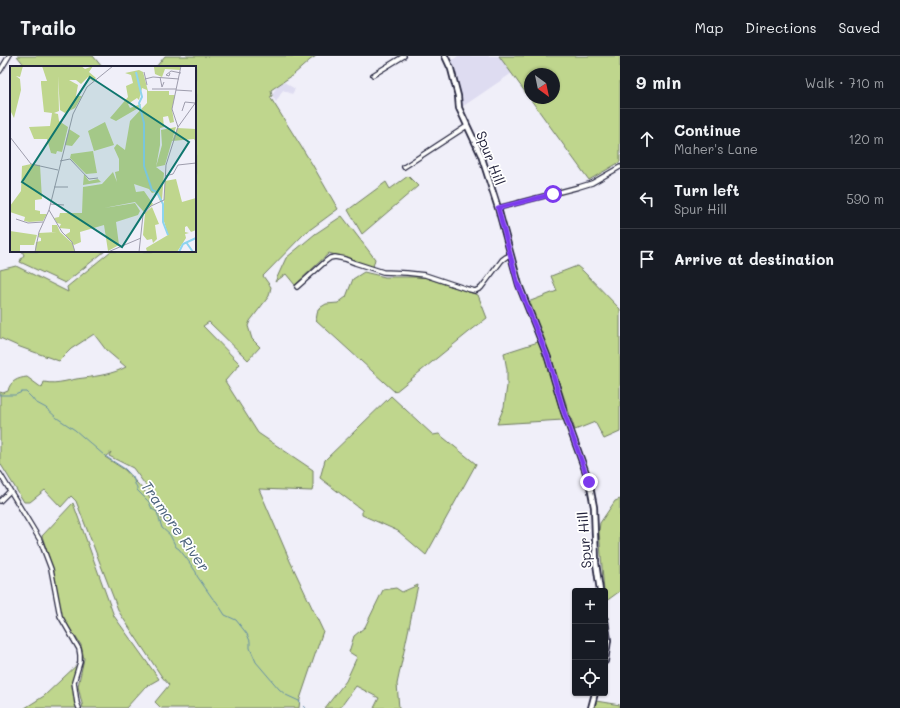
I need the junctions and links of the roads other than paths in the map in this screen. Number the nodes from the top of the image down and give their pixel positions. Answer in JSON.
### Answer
{"nodes":[{"id":1,"x":9,"y":56,"type":"edge"},
{"id":2,"x":404,"y":56,"type":"edge"},
{"id":3,"x":445,"y":56,"type":"edge"},
{"id":4,"x":0,"y":71,"type":"edge"},
{"id":5,"x":373,"y":76,"type":"dead end"},
{"id":6,"x":467,"y":126,"type":"junction"},
{"id":7,"x":404,"y":167,"type":"dead end"},
{"id":8,"x":620,"y":167,"type":"edge"},
{"id":9,"x":498,"y":208,"type":"junction"},
{"id":10,"x":510,"y":255,"type":"junction"},
{"id":11,"x":297,"y":287,"type":"dead end"},
{"id":12,"x":0,"y":474,"type":"edge"},
{"id":13,"x":10,"y":491,"type":"junction"},
{"id":14,"x":0,"y":501,"type":"edge"},
{"id":15,"x":600,"y":588,"type":"edge"},
{"id":16,"x":606,"y":624,"type":"edge"},
{"id":17,"x":605,"y":660,"type":"edge"},
{"id":18,"x":594,"y":696,"type":"edge"},
{"id":19,"x":79,"y":708,"type":"edge"},
{"id":20,"x":591,"y":708,"type":"edge"}],
"edges":[{"from":1,"to":4,"type":"street"},
{"from":2,"to":5,"type":"street"},
{"from":3,"to":6,"type":"street","name":"Spur Hill"},
{"from":6,"to":7,"type":"street"},
{"from":6,"to":9,"type":"street","name":"Spur Hill"},
{"from":8,"to":9,"type":"street"},
{"from":9,"to":10,"type":"street","name":"Spur Hill"},
{"from":10,"to":11,"type":"street"},
{"from":10,"to":15,"type":"street","name":"Spur Hill"},
{"from":12,"to":13,"type":"street"},
{"from":13,"to":14,"type":"street"},
{"from":13,"to":19,"type":"street"},
{"from":16,"to":17,"type":"street"},
{"from":18,"to":20,"type":"street"}]}
